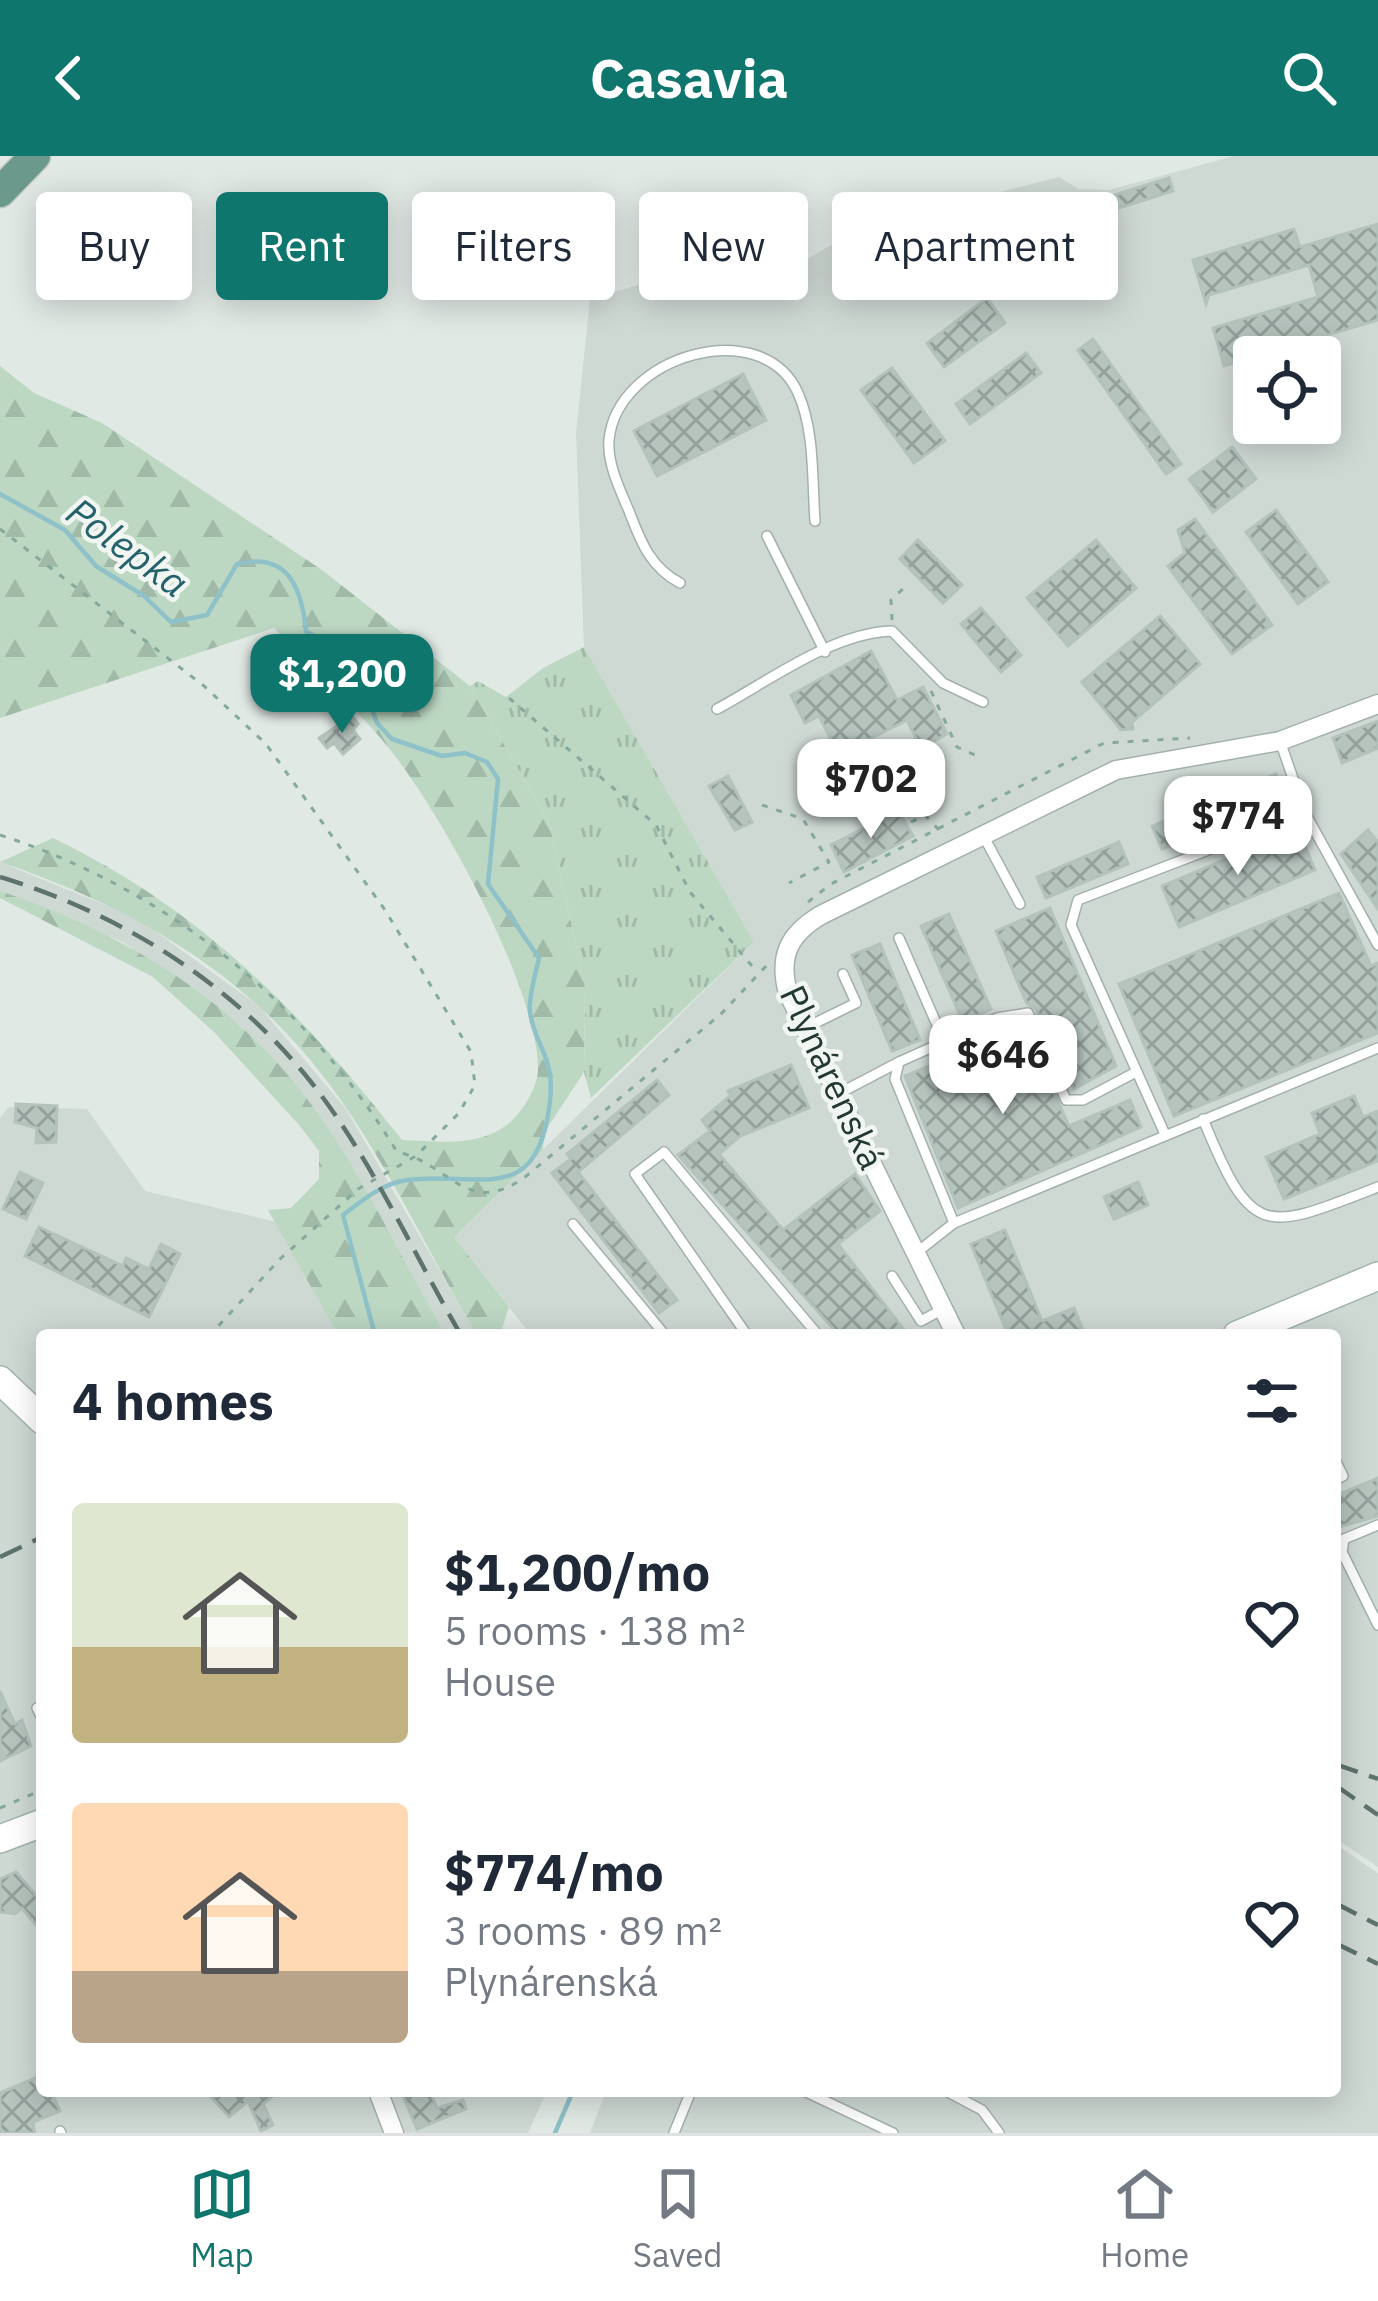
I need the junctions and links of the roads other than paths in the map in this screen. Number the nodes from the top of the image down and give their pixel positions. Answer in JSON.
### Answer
{"nodes":[{"id":1,"x":35,"y":156,"type":"edge"},
{"id":2,"x":0,"y":192,"type":"edge"},
{"id":3,"x":815,"y":521,"type":"dead end"},
{"id":4,"x":767,"y":536,"type":"dead end"},
{"id":5,"x":680,"y":583,"type":"dead end"},
{"id":6,"x":825,"y":652,"type":"junction"},
{"id":7,"x":982,"y":702,"type":"dead end"},
{"id":8,"x":1378,"y":704,"type":"edge"},
{"id":9,"x":717,"y":709,"type":"dead end"},
{"id":10,"x":1287,"y":756,"type":"junction"},
{"id":11,"x":1305,"y":813,"type":"junction"},
{"id":12,"x":982,"y":834,"type":"junction"},
{"id":13,"x":1020,"y":904,"type":"dead end"},
{"id":14,"x":899,"y":938,"type":"dead end"},
{"id":15,"x":1378,"y":945,"type":"edge"},
{"id":16,"x":843,"y":974,"type":"dead end"},
{"id":17,"x":806,"y":1028,"type":"junction"},
{"id":18,"x":944,"y":1041,"type":"junction"},
{"id":19,"x":1378,"y":1048,"type":"edge"},
{"id":20,"x":899,"y":1062,"type":"junction"},
{"id":21,"x":1136,"y":1072,"type":"junction"},
{"id":22,"x":850,"y":1086,"type":"junction"},
{"id":23,"x":1203,"y":1119,"type":"junction"},
{"id":24,"x":1164,"y":1132,"type":"junction"},
{"id":25,"x":1378,"y":1187,"type":"edge"},
{"id":26,"x":954,"y":1223,"type":"junction"},
{"id":27,"x":573,"y":1224,"type":"dead end"},
{"id":28,"x":926,"y":1246,"type":"junction"},
{"id":29,"x":892,"y":1276,"type":"dead end"},
{"id":30,"x":1378,"y":1276,"type":"edge"},
{"id":31,"x":943,"y":1309,"type":"junction"},
{"id":32,"x":921,"y":1321,"type":"junction"},
{"id":33,"x":660,"y":1329,"type":"edge"},
{"id":34,"x":743,"y":1329,"type":"edge"},
{"id":35,"x":813,"y":1329,"type":"edge"},
{"id":36,"x":925,"y":1329,"type":"edge"},
{"id":37,"x":953,"y":1329,"type":"edge"},
{"id":38,"x":1256,"y":1329,"type":"edge"},
{"id":39,"x":0,"y":1380,"type":"edge"},
{"id":40,"x":36,"y":1414,"type":"edge"},
{"id":41,"x":1378,"y":1525,"type":"edge"},
{"id":42,"x":1378,"y":1625,"type":"edge"},
{"id":43,"x":36,"y":1824,"type":"edge"},
{"id":44,"x":0,"y":1839,"type":"edge"},
{"id":45,"x":380,"y":2097,"type":"edge"},
{"id":46,"x":689,"y":2097,"type":"edge"},
{"id":47,"x":817,"y":2097,"type":"edge"},
{"id":48,"x":957,"y":2097,"type":"edge"},
{"id":49,"x":394,"y":2133,"type":"edge"},
{"id":50,"x":674,"y":2133,"type":"edge"},
{"id":51,"x":893,"y":2133,"type":"edge"},
{"id":52,"x":999,"y":2133,"type":"edge"}],
"edges":[{"from":1,"to":2,"type":"main road"},
{"from":3,"to":5,"type":"lane"},
{"from":4,"to":6,"type":"lane"},
{"from":6,"to":7,"type":"lane"},
{"from":6,"to":9,"type":"lane"},
{"from":8,"to":10,"type":"street","name":"Plynárenská"},
{"from":10,"to":11,"type":"lane"},
{"from":10,"to":12,"type":"street","name":"Plynárenská"},
{"from":11,"to":15,"type":"lane"},
{"from":11,"to":21,"type":"lane"},
{"from":12,"to":13,"type":"lane"},
{"from":12,"to":17,"type":"street","name":"Plynárenská"},
{"from":14,"to":18,"type":"lane"},
{"from":16,"to":17,"type":"lane"},
{"from":17,"to":22,"type":"street","name":"Plynárenská"},
{"from":18,"to":20,"type":"lane"},
{"from":18,"to":21,"type":"lane"},
{"from":19,"to":23,"type":"lane"},
{"from":20,"to":22,"type":"lane"},
{"from":20,"to":26,"type":"lane"},
{"from":21,"to":24,"type":"lane"},
{"from":22,"to":28,"type":"street","name":"Plynárenská"},
{"from":23,"to":24,"type":"lane"},
{"from":23,"to":25,"type":"lane"},
{"from":24,"to":26,"type":"lane"},
{"from":26,"to":28,"type":"lane"},
{"from":27,"to":33,"type":"lane"},
{"from":28,"to":31,"type":"street","name":"Plynárenská"},
{"from":29,"to":32,"type":"lane"},
{"from":30,"to":38,"type":"street"},
{"from":31,"to":32,"type":"lane"},
{"from":31,"to":37,"type":"street","name":"Plynárenská"},
{"from":32,"to":36,"type":"lane"},
{"from":34,"to":35,"type":"lane"},
{"from":39,"to":40,"type":"street"},
{"from":41,"to":42,"type":"lane"},
{"from":43,"to":44,"type":"street"},
{"from":45,"to":49,"type":"street"},
{"from":46,"to":50,"type":"lane"},
{"from":47,"to":51,"type":"lane"},
{"from":48,"to":52,"type":"lane"}]}
